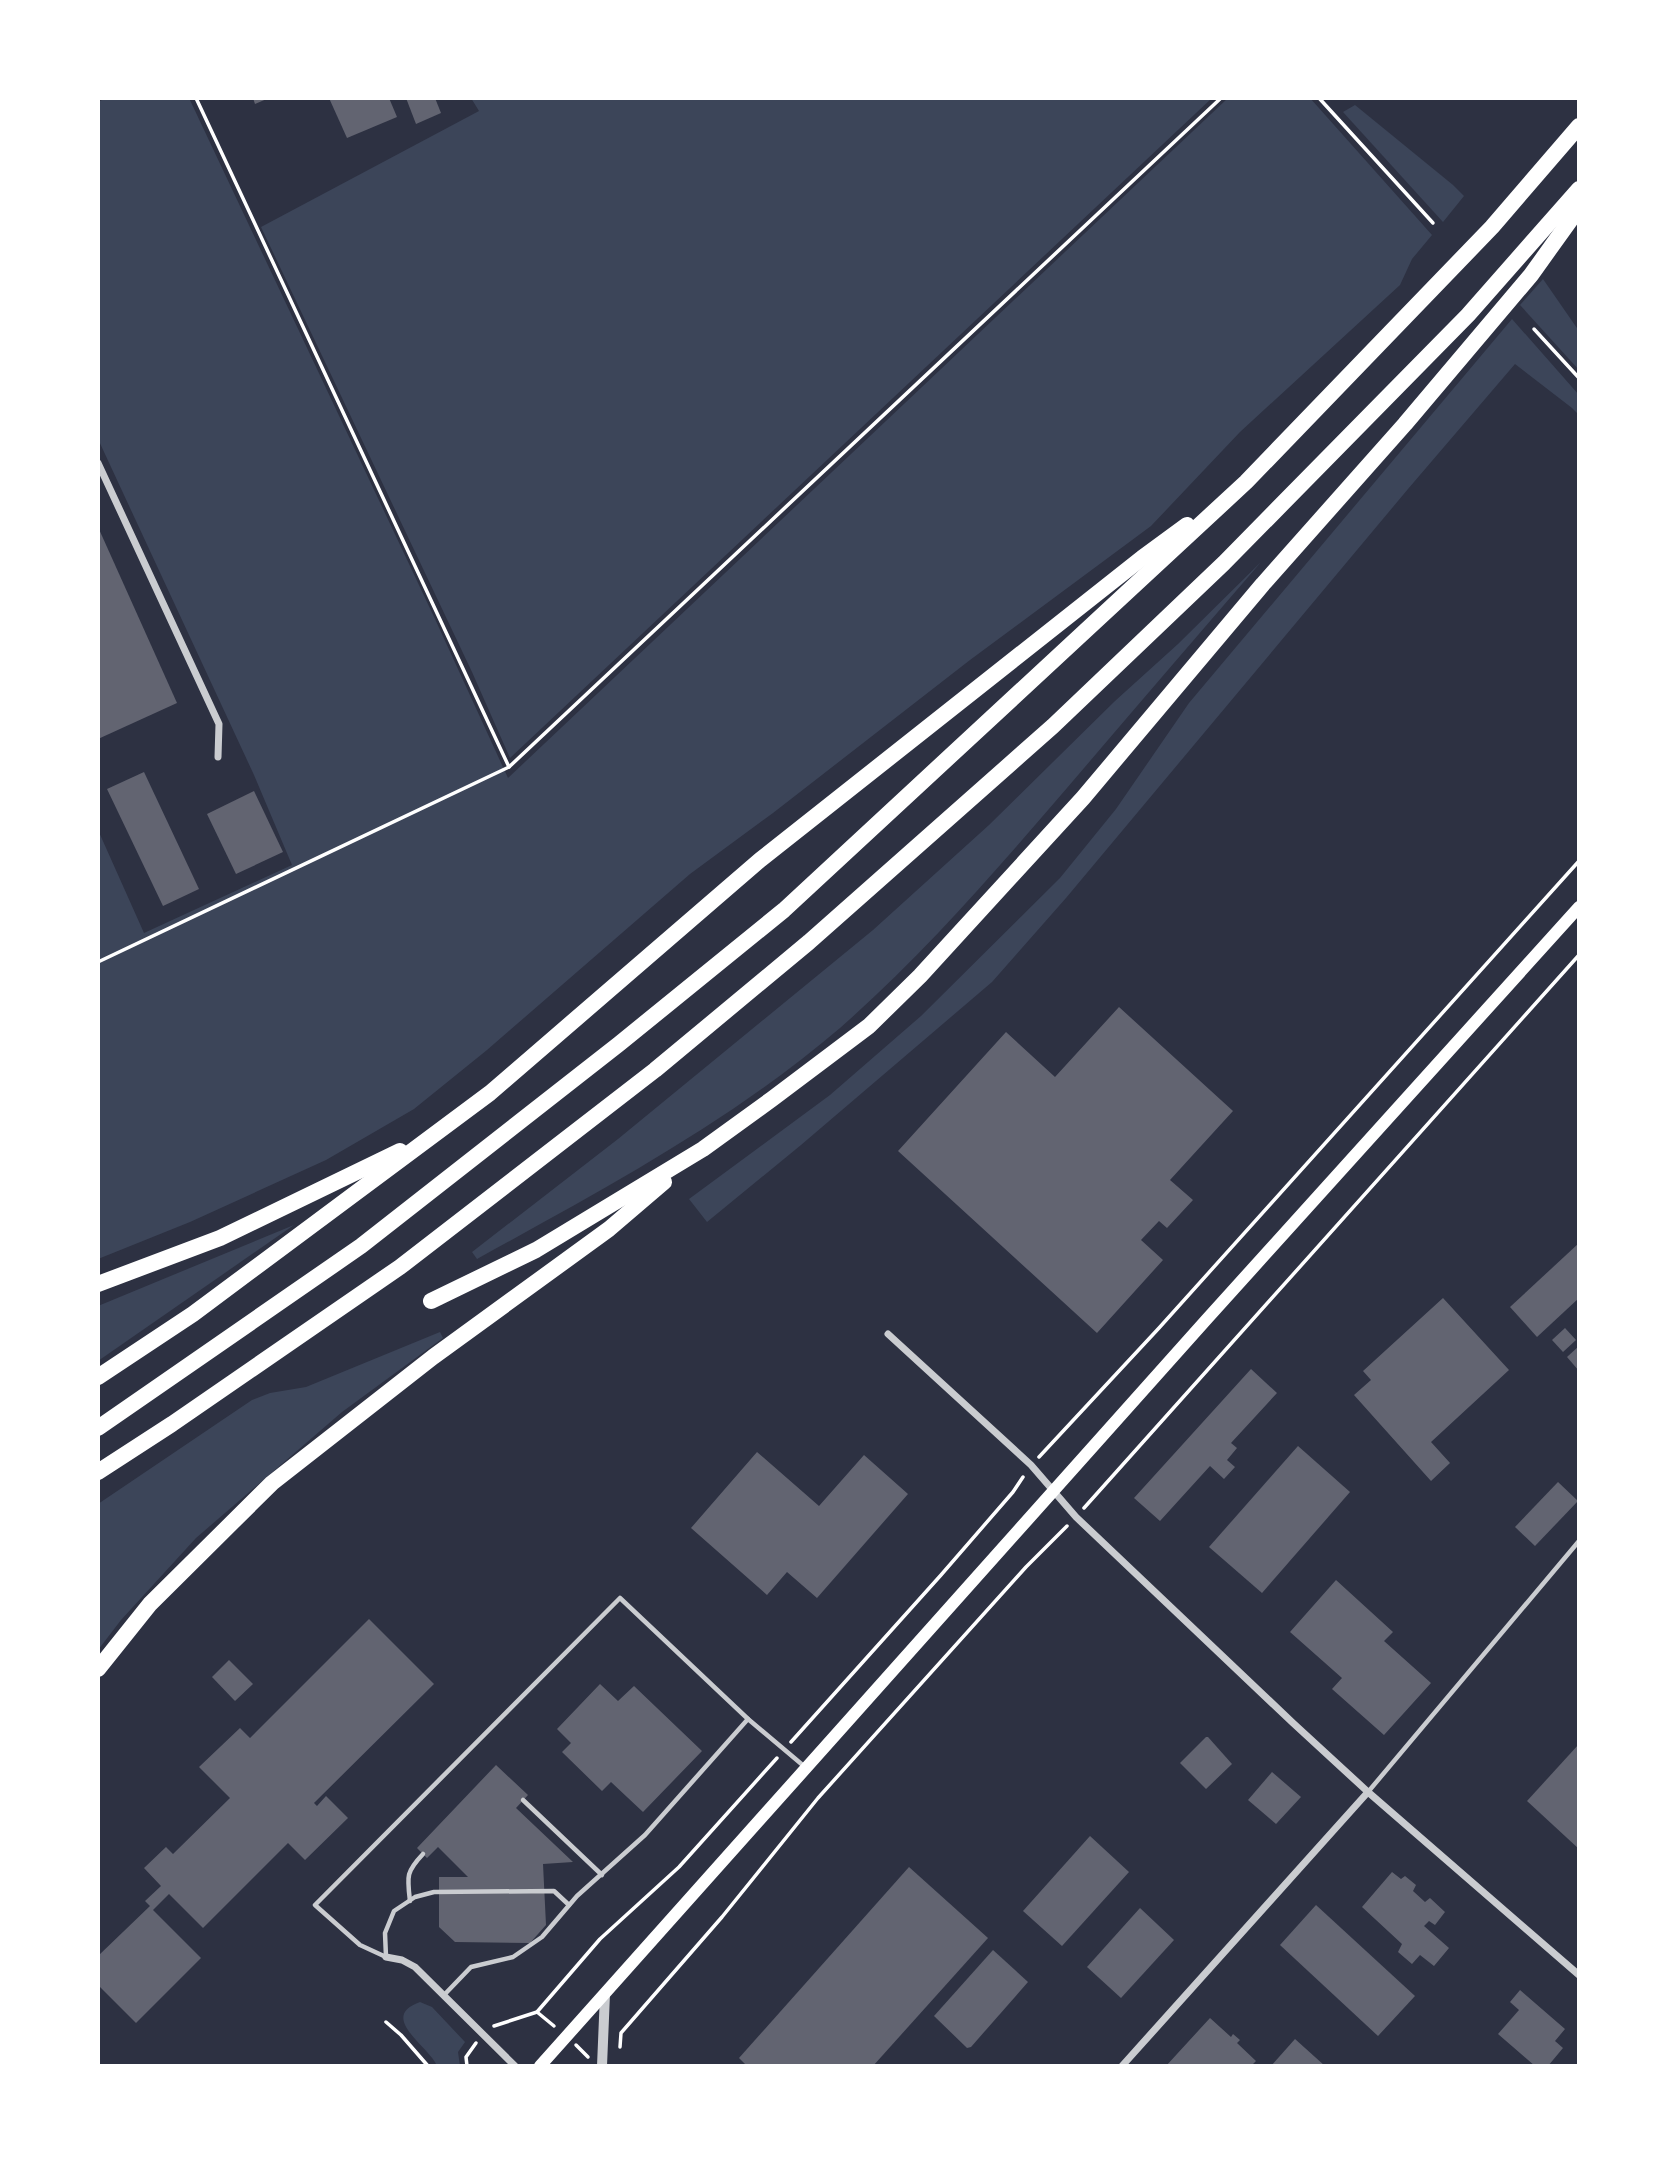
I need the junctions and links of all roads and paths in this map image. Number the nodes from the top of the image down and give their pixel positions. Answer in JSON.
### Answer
{"nodes":[{"id":1,"x":196,"y":98,"type":"edge"},
{"id":2,"x":1221,"y":98,"type":"edge"},
{"id":3,"x":1319,"y":98,"type":"edge"},
{"id":4,"x":1579,"y":126,"type":"edge"},
{"id":5,"x":1579,"y":189,"type":"edge"},
{"id":6,"x":1579,"y":208,"type":"edge"},
{"id":7,"x":1433,"y":223,"type":"dead end"},
{"id":8,"x":1534,"y":329,"type":"dead end"},
{"id":9,"x":1579,"y":378,"type":"edge"},
{"id":10,"x":98,"y":463,"type":"edge"},
{"id":11,"x":1246,"y":482,"type":"junction"},
{"id":12,"x":218,"y":757,"type":"dead end"},
{"id":13,"x":509,"y":767,"type":"junction"},
{"id":14,"x":1579,"y":861,"type":"edge"},
{"id":15,"x":1579,"y":908,"type":"edge"},
{"id":16,"x":1579,"y":955,"type":"edge"},
{"id":17,"x":98,"y":962,"type":"edge"},
{"id":18,"x":437,"y":1133,"type":"junction"},
{"id":19,"x":703,"y":1149,"type":"junction"},
{"id":20,"x":98,"y":1284,"type":"edge"},
{"id":21,"x":431,"y":1301,"type":"dead end"},
{"id":22,"x":888,"y":1334,"type":"dead end"},
{"id":23,"x":98,"y":1377,"type":"edge"},
{"id":24,"x":98,"y":1428,"type":"edge"},
{"id":25,"x":1031,"y":1465,"type":"junction"},
{"id":26,"x":98,"y":1472,"type":"edge"},
{"id":27,"x":1055,"y":1492,"type":"junction"},
{"id":28,"x":1076,"y":1517,"type":"junction"},
{"id":29,"x":1579,"y":1541,"type":"edge"},
{"id":30,"x":98,"y":1669,"type":"edge"},
{"id":31,"x":748,"y":1719,"type":"junction"},
{"id":32,"x":784,"y":1749,"type":"junction"},
{"id":33,"x":806,"y":1768,"type":"junction"},
{"id":34,"x":1368,"y":1792,"type":"junction"},
{"id":35,"x":523,"y":1800,"type":"dead end"},
{"id":36,"x":423,"y":1854,"type":"dead end"},
{"id":37,"x":602,"y":1875,"type":"junction"},
{"id":38,"x":410,"y":1901,"type":"junction"},
{"id":39,"x":569,"y":1905,"type":"junction"},
{"id":40,"x":386,"y":1957,"type":"junction"},
{"id":41,"x":1579,"y":1975,"type":"edge"},
{"id":42,"x":445,"y":1994,"type":"junction"},
{"id":43,"x":605,"y":1994,"type":"junction"},
{"id":44,"x":386,"y":2022,"type":"dead end"},
{"id":45,"x":483,"y":2034,"type":"junction"},
{"id":46,"x":618,"y":2055,"type":"dead end"},
{"id":47,"x":428,"y":2066,"type":"edge"},
{"id":48,"x":467,"y":2066,"type":"edge"},
{"id":49,"x":515,"y":2066,"type":"edge"},
{"id":50,"x":540,"y":2066,"type":"edge"},
{"id":51,"x":602,"y":2066,"type":"edge"},
{"id":52,"x":1122,"y":2066,"type":"edge"}],
"edges":[{"from":1,"to":13,"type":"path"},
{"from":2,"to":13,"type":"path"},
{"from":3,"to":7,"type":"path"},
{"from":4,"to":11,"type":"highway"},
{"from":5,"to":26,"type":"highway"},
{"from":6,"to":19,"type":"highway"},
{"from":8,"to":9,"type":"path"},
{"from":10,"to":12,"type":"street"},
{"from":11,"to":18,"type":"highway"},
{"from":11,"to":24,"type":"highway"},
{"from":13,"to":17,"type":"path"},
{"from":14,"to":25,"type":"path"},
{"from":15,"to":27,"type":"main road"},
{"from":16,"to":28,"type":"path"},
{"from":18,"to":20,"type":"highway"},
{"from":18,"to":23,"type":"highway"},
{"from":19,"to":21,"type":"highway"},
{"from":19,"to":30,"type":"highway"},
{"from":22,"to":25,"type":"street"},
{"from":25,"to":27,"type":"street"},
{"from":25,"to":32,"type":"path"},
{"from":27,"to":28,"type":"street"},
{"from":27,"to":33,"type":"main road"},
{"from":28,"to":34,"type":"street"},
{"from":28,"to":46,"type":"path"},
{"from":29,"to":34,"type":"lane"},
{"from":31,"to":32,"type":"lane"},
{"from":31,"to":37,"type":"lane"},
{"from":31,"to":40,"type":"lane"},
{"from":32,"to":33,"type":"lane"},
{"from":32,"to":45,"type":"path"},
{"from":33,"to":43,"type":"main road"},
{"from":34,"to":41,"type":"street"},
{"from":34,"to":52,"type":"street"},
{"from":35,"to":37,"type":"lane"},
{"from":36,"to":38,"type":"lane"},
{"from":37,"to":39,"type":"lane"},
{"from":38,"to":39,"type":"lane"},
{"from":38,"to":40,"type":"lane"},
{"from":39,"to":42,"type":"lane"},
{"from":40,"to":42,"type":"street"},
{"from":42,"to":45,"type":"street"},
{"from":43,"to":50,"type":"main road"},
{"from":43,"to":51,"type":"street"},
{"from":44,"to":47,"type":"path"},
{"from":45,"to":48,"type":"path"},
{"from":45,"to":49,"type":"street"}]}
